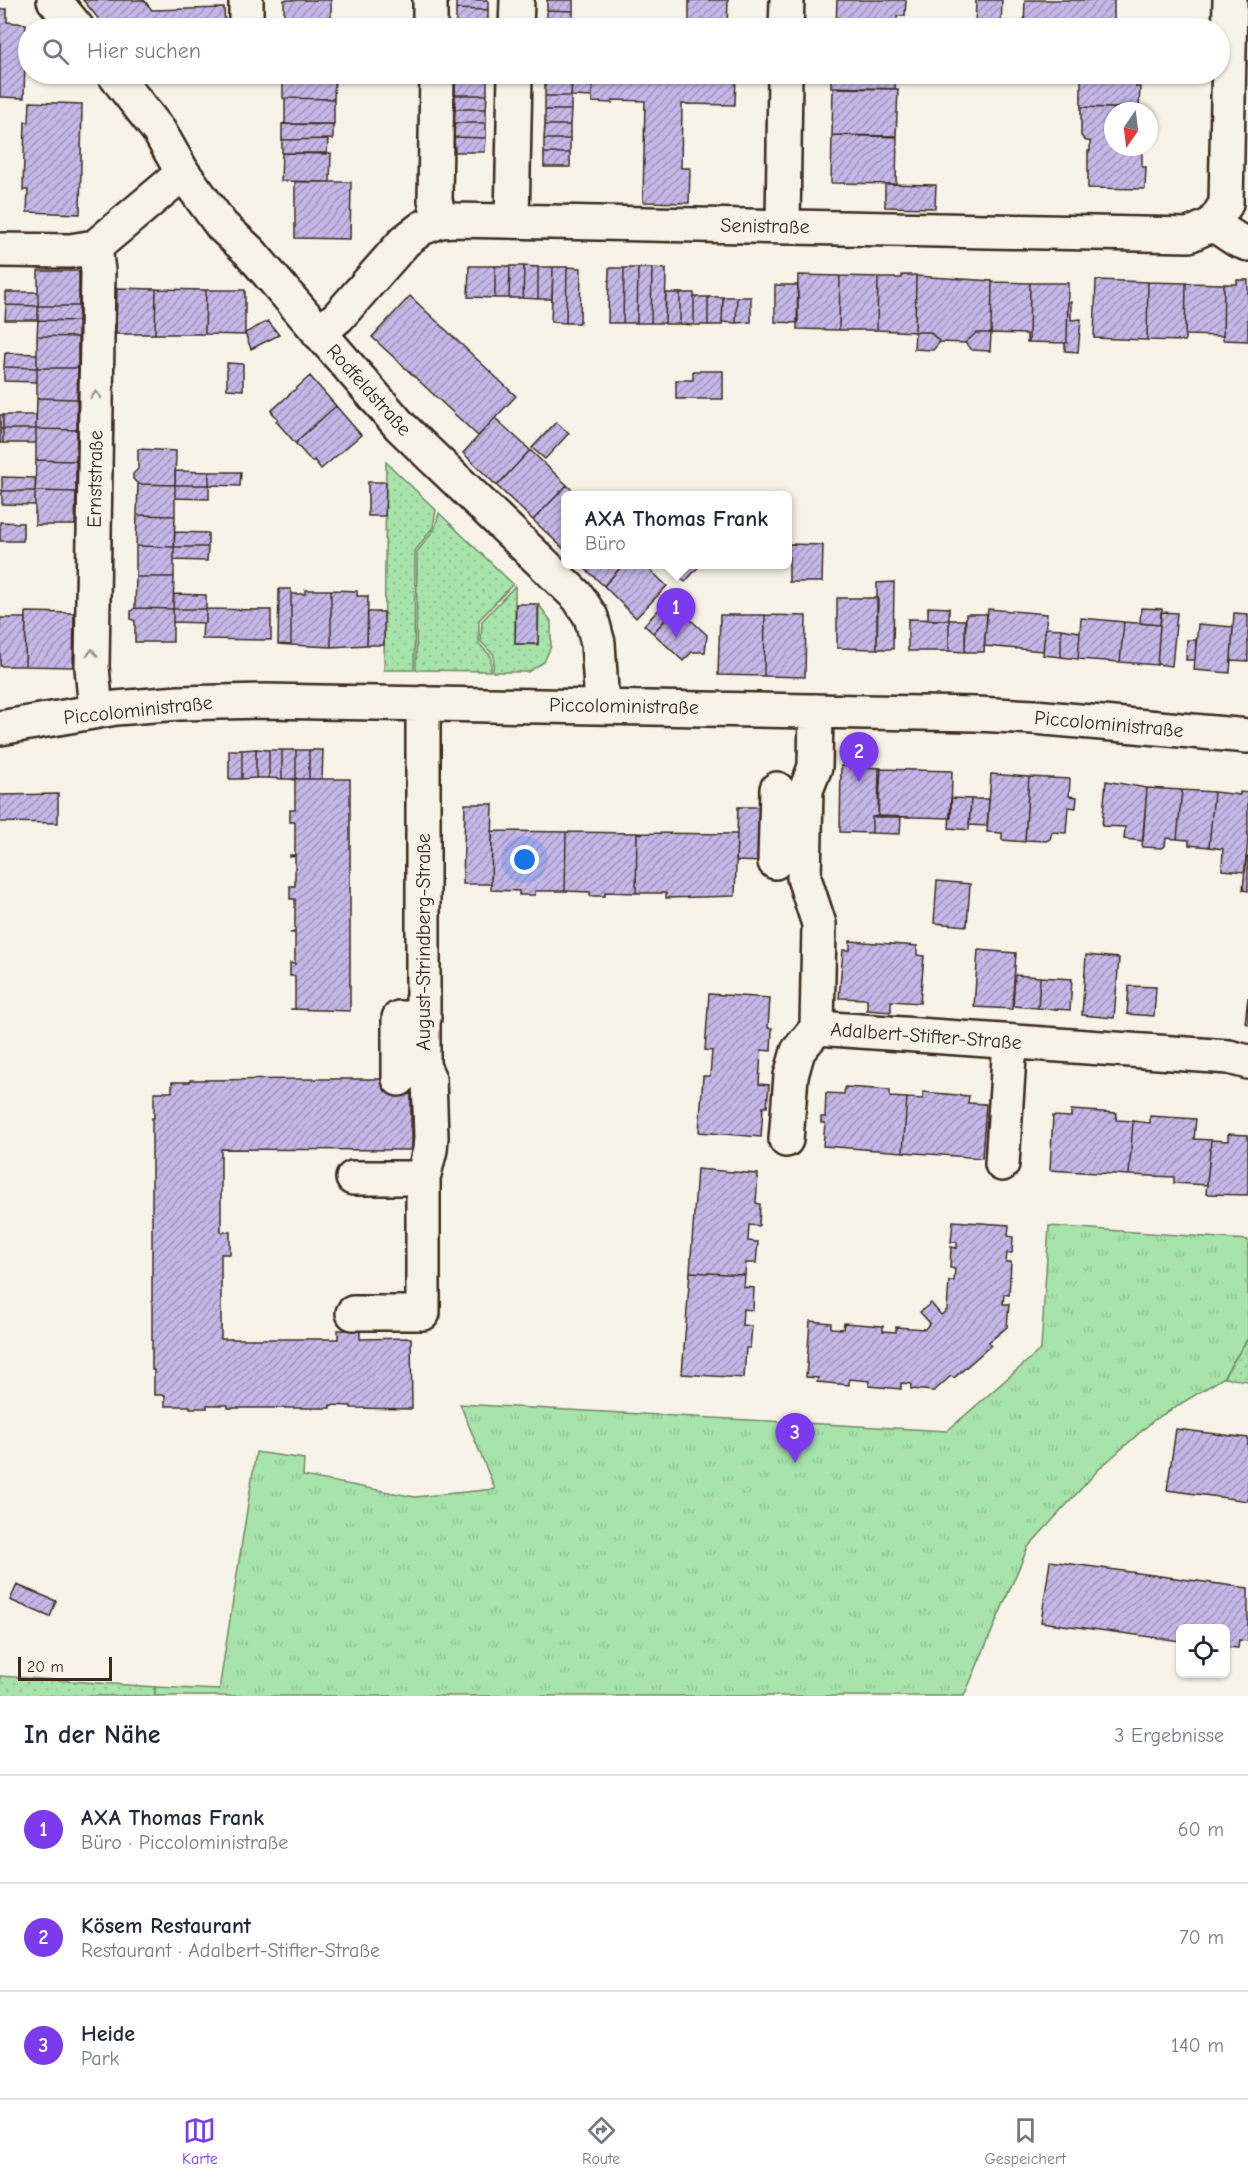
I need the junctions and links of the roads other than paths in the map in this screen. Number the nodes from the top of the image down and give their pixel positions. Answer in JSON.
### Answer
{"nodes":[{"id":1,"x":54,"y":0,"type":"edge"},
{"id":2,"x":246,"y":0,"type":"edge"},
{"id":3,"x":430,"y":0,"type":"edge"},
{"id":4,"x":517,"y":0,"type":"edge"},
{"id":5,"x":787,"y":0,"type":"edge"},
{"id":6,"x":1230,"y":0,"type":"edge"},
{"id":7,"x":69,"y":18,"type":"edge"},
{"id":8,"x":246,"y":18,"type":"edge"},
{"id":9,"x":430,"y":18,"type":"edge"},
{"id":10,"x":516,"y":18,"type":"edge"},
{"id":11,"x":786,"y":18,"type":"edge"},
{"id":12,"x":1230,"y":18,"type":"edge"},
{"id":13,"x":122,"y":84,"type":"edge"},
{"id":14,"x":437,"y":84,"type":"edge"},
{"id":15,"x":515,"y":84,"type":"edge"},
{"id":16,"x":785,"y":84,"type":"edge"},
{"id":17,"x":1228,"y":84,"type":"edge"},
{"id":18,"x":183,"y":173,"type":"junction"},
{"id":19,"x":440,"y":221,"type":"junction"},
{"id":20,"x":512,"y":221,"type":"junction"},
{"id":21,"x":1213,"y":224,"type":"junction"},
{"id":22,"x":783,"y":226,"type":"junction"},
{"id":23,"x":1248,"y":244,"type":"edge"},
{"id":24,"x":95,"y":247,"type":"junction"},
{"id":25,"x":0,"y":250,"type":"edge"},
{"id":26,"x":319,"y":333,"type":"junction"},
{"id":27,"x":423,"y":703,"type":"junction"},
{"id":28,"x":602,"y":706,"type":"junction"},
{"id":29,"x":96,"y":711,"type":"junction"},
{"id":30,"x":816,"y":711,"type":"junction"},
{"id":31,"x":0,"y":728,"type":"edge"},
{"id":32,"x":1248,"y":736,"type":"edge"},
{"id":33,"x":777,"y":789,"type":"dead end"},
{"id":34,"x":790,"y":828,"type":"junction"},
{"id":35,"x":775,"y":862,"type":"dead end"},
{"id":36,"x":817,"y":1028,"type":"junction"},
{"id":37,"x":1010,"y":1042,"type":"junction"},
{"id":38,"x":1248,"y":1062,"type":"edge"},
{"id":39,"x":786,"y":1140,"type":"dead end"},
{"id":40,"x":1002,"y":1164,"type":"dead end"},
{"id":41,"x":353,"y":1178,"type":"dead end"},
{"id":42,"x":423,"y":1179,"type":"junction"},
{"id":43,"x":353,"y":1313,"type":"dead end"}],
"edges":[{"from":1,"to":7,"type":"street"},
{"from":2,"to":8,"type":"street"},
{"from":3,"to":9,"type":"street"},
{"from":4,"to":10,"type":"street"},
{"from":5,"to":11,"type":"street"},
{"from":6,"to":12,"type":"street"},
{"from":13,"to":18,"type":"street","name":"Rodfeldstraße"},
{"from":14,"to":19,"type":"street"},
{"from":15,"to":20,"type":"street"},
{"from":16,"to":22,"type":"street"},
{"from":17,"to":21,"type":"street"},
{"from":18,"to":24,"type":"street"},
{"from":18,"to":26,"type":"street","name":"Rodfeldstraße"},
{"from":19,"to":20,"type":"street","name":"Senistraße"},
{"from":19,"to":26,"type":"street","name":"Senistraße"},
{"from":20,"to":22,"type":"street","name":"Senistraße"},
{"from":21,"to":22,"type":"street","name":"Senistraße"},
{"from":21,"to":23,"type":"street"},
{"from":24,"to":25,"type":"street"},
{"from":29,"to":24,"type":"street","name":"Ernststraße","one_way":true},
{"from":26,"to":28,"type":"street","name":"Rodfeldstraße"},
{"from":27,"to":28,"type":"street","name":"Piccoloministraße"},
{"from":27,"to":29,"type":"street","name":"Piccoloministraße"},
{"from":27,"to":42,"type":"street","name":"August-Strindberg-Straße"},
{"from":28,"to":30,"type":"street","name":"Piccoloministraße"},
{"from":29,"to":31,"type":"street","name":"Piccoloministraße"},
{"from":30,"to":32,"type":"street","name":"Piccoloministraße"},
{"from":30,"to":34,"type":"street","name":"Adalbert-Stifter-Straße"},
{"from":33,"to":34,"type":"street"},
{"from":34,"to":35,"type":"street"},
{"from":34,"to":36,"type":"street","name":"Adalbert-Stifter-Straße"},
{"from":36,"to":37,"type":"street","name":"Adalbert-Stifter-Straße"},
{"from":36,"to":39,"type":"street"},
{"from":37,"to":38,"type":"street","name":"Adalbert-Stifter-Straße"},
{"from":37,"to":40,"type":"street"},
{"from":41,"to":42,"type":"street"},
{"from":42,"to":43,"type":"street","name":"August-Strindberg-Straße"}]}
